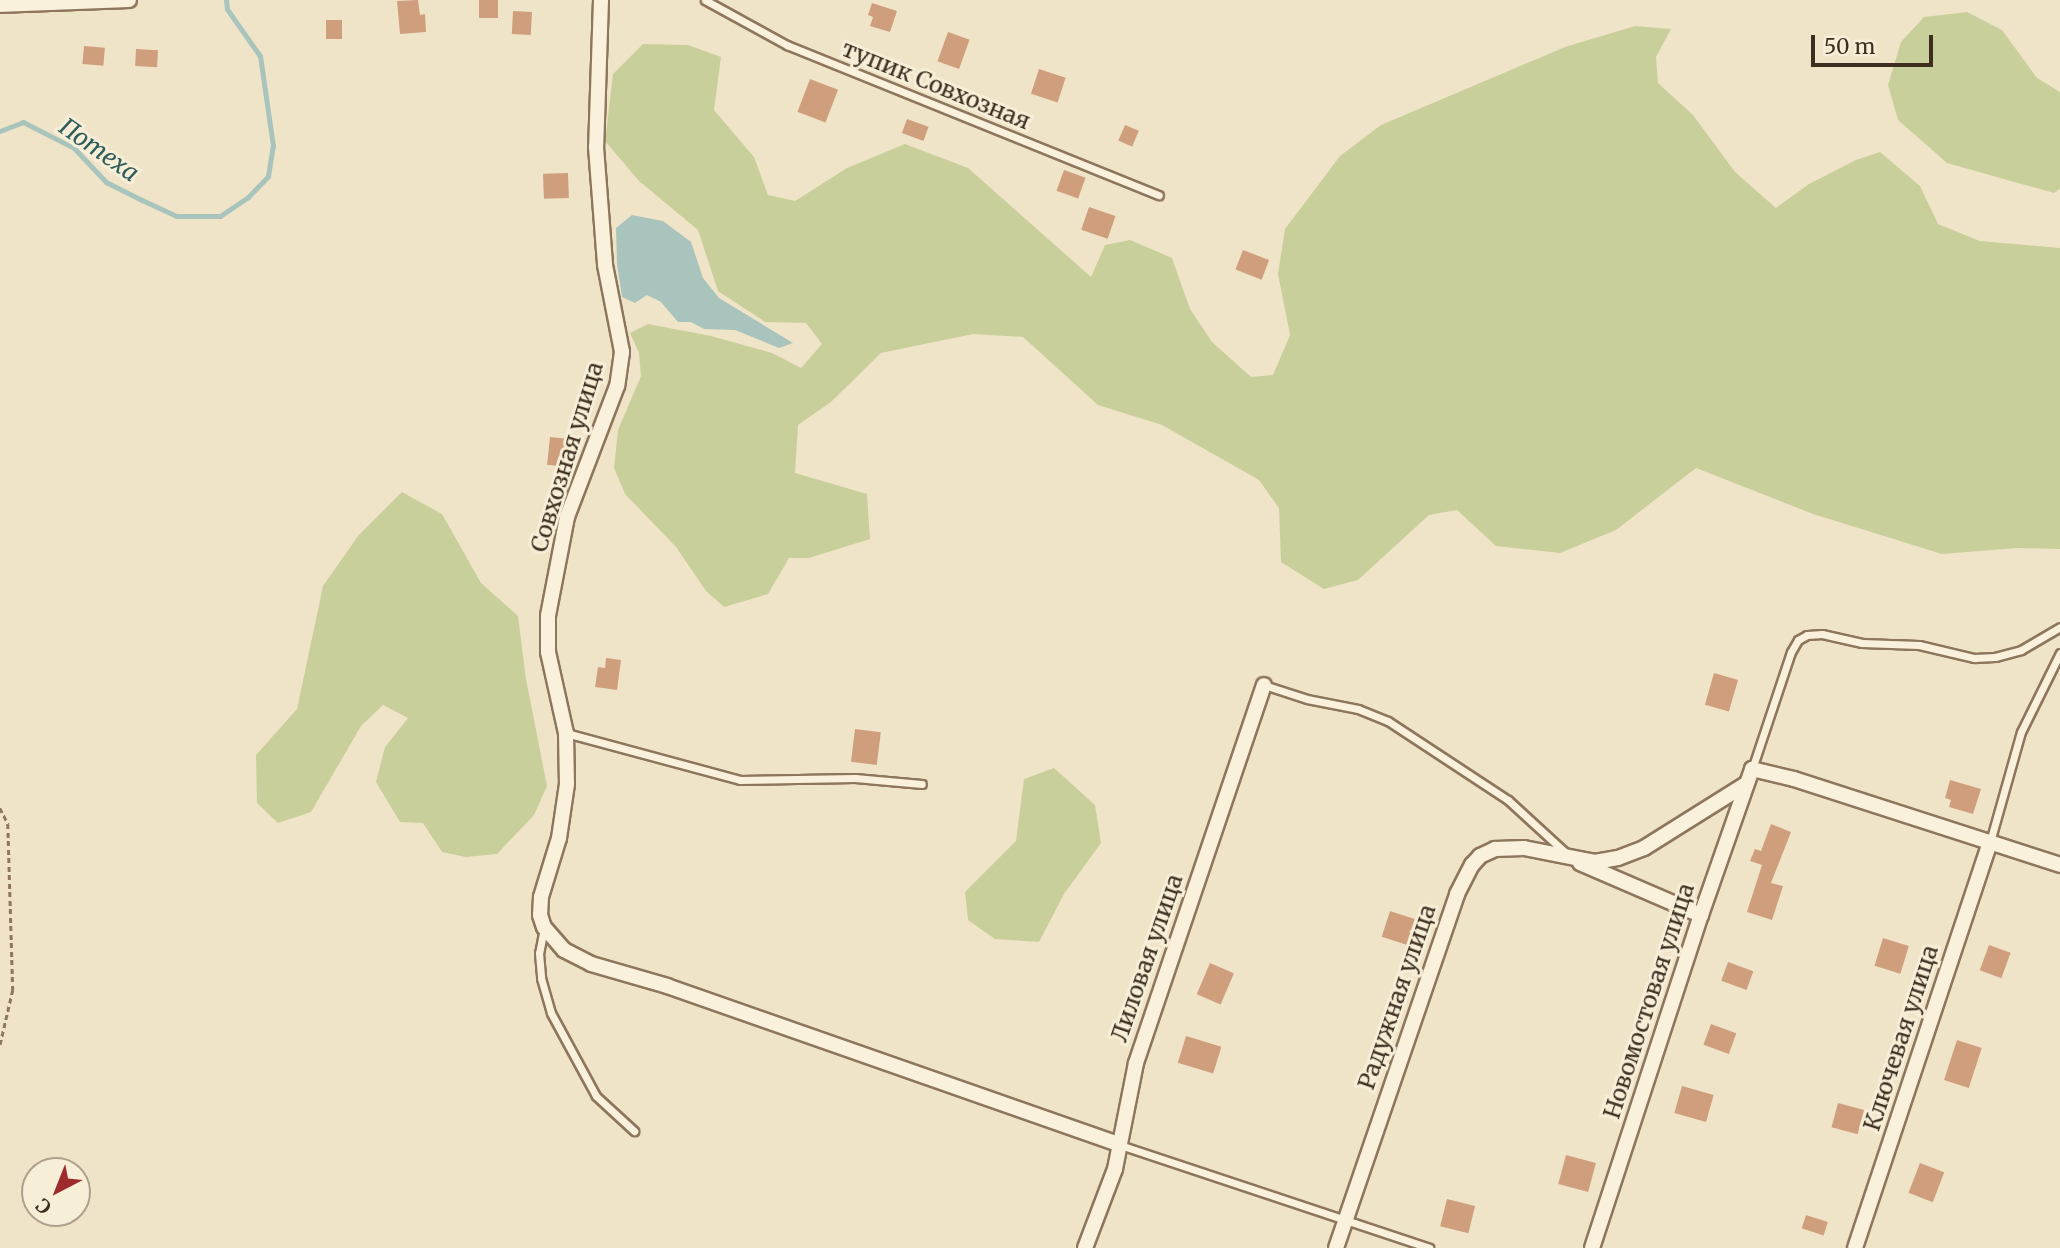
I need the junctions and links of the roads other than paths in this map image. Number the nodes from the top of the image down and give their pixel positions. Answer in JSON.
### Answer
{"nodes":[{"id":1,"x":129,"y":0,"type":"edge"},
{"id":2,"x":601,"y":0,"type":"edge"},
{"id":3,"x":705,"y":0,"type":"edge"},
{"id":4,"x":0,"y":5,"type":"edge"},
{"id":5,"x":1159,"y":195,"type":"dead end"},
{"id":6,"x":2060,"y":627,"type":"edge"},
{"id":7,"x":2060,"y":653,"type":"edge"},
{"id":8,"x":1264,"y":685,"type":"joint"},
{"id":9,"x":566,"y":733,"type":"junction"},
{"id":10,"x":1752,"y":769,"type":"junction"},
{"id":11,"x":922,"y":784,"type":"dead end"},
{"id":12,"x":1746,"y":784,"type":"junction"},
{"id":13,"x":1990,"y":842,"type":"junction"},
{"id":14,"x":1573,"y":859,"type":"junction"},
{"id":15,"x":2060,"y":865,"type":"edge"},
{"id":16,"x":1701,"y":915,"type":"junction"},
{"id":17,"x":544,"y":927,"type":"junction"},
{"id":18,"x":634,"y":1131,"type":"dead end"},
{"id":19,"x":1121,"y":1144,"type":"junction"},
{"id":20,"x":1345,"y":1218,"type":"junction"},
{"id":21,"x":1086,"y":1248,"type":"edge"},
{"id":22,"x":1336,"y":1248,"type":"edge"},
{"id":23,"x":1429,"y":1248,"type":"edge"},
{"id":24,"x":1592,"y":1248,"type":"edge"},
{"id":25,"x":1855,"y":1248,"type":"edge"}],
"edges":[{"from":1,"to":4,"type":"street"},
{"from":2,"to":9,"type":"street","name":"Совхозная улица"},
{"from":3,"to":5,"type":"lane","name":"тупик Совхозная"},
{"from":6,"to":10,"type":"lane"},
{"from":7,"to":13,"type":"lane"},
{"from":8,"to":14,"type":"lane"},
{"from":8,"to":19,"type":"street","name":"Лиловая улица"},
{"from":9,"to":11,"type":"lane"},
{"from":9,"to":17,"type":"street","name":"Совхозная улица"},
{"from":10,"to":12,"type":"street","name":"Новомостовая улица"},
{"from":10,"to":13,"type":"street"},
{"from":12,"to":14,"type":"street"},
{"from":12,"to":16,"type":"street","name":"Новомостовая улица"},
{"from":13,"to":15,"type":"street"},
{"from":13,"to":25,"type":"street","name":"Ключевая улица"},
{"from":14,"to":16,"type":"street"},
{"from":14,"to":20,"type":"street","name":"Радужная улица"},
{"from":16,"to":24,"type":"street","name":"Новомостовая улица"},
{"from":17,"to":18,"type":"lane"},
{"from":17,"to":19,"type":"street"},
{"from":19,"to":20,"type":"lane"},
{"from":19,"to":21,"type":"street","name":"Лиловая улица"},
{"from":20,"to":22,"type":"street","name":"Радужная улица"},
{"from":20,"to":23,"type":"lane"}]}
